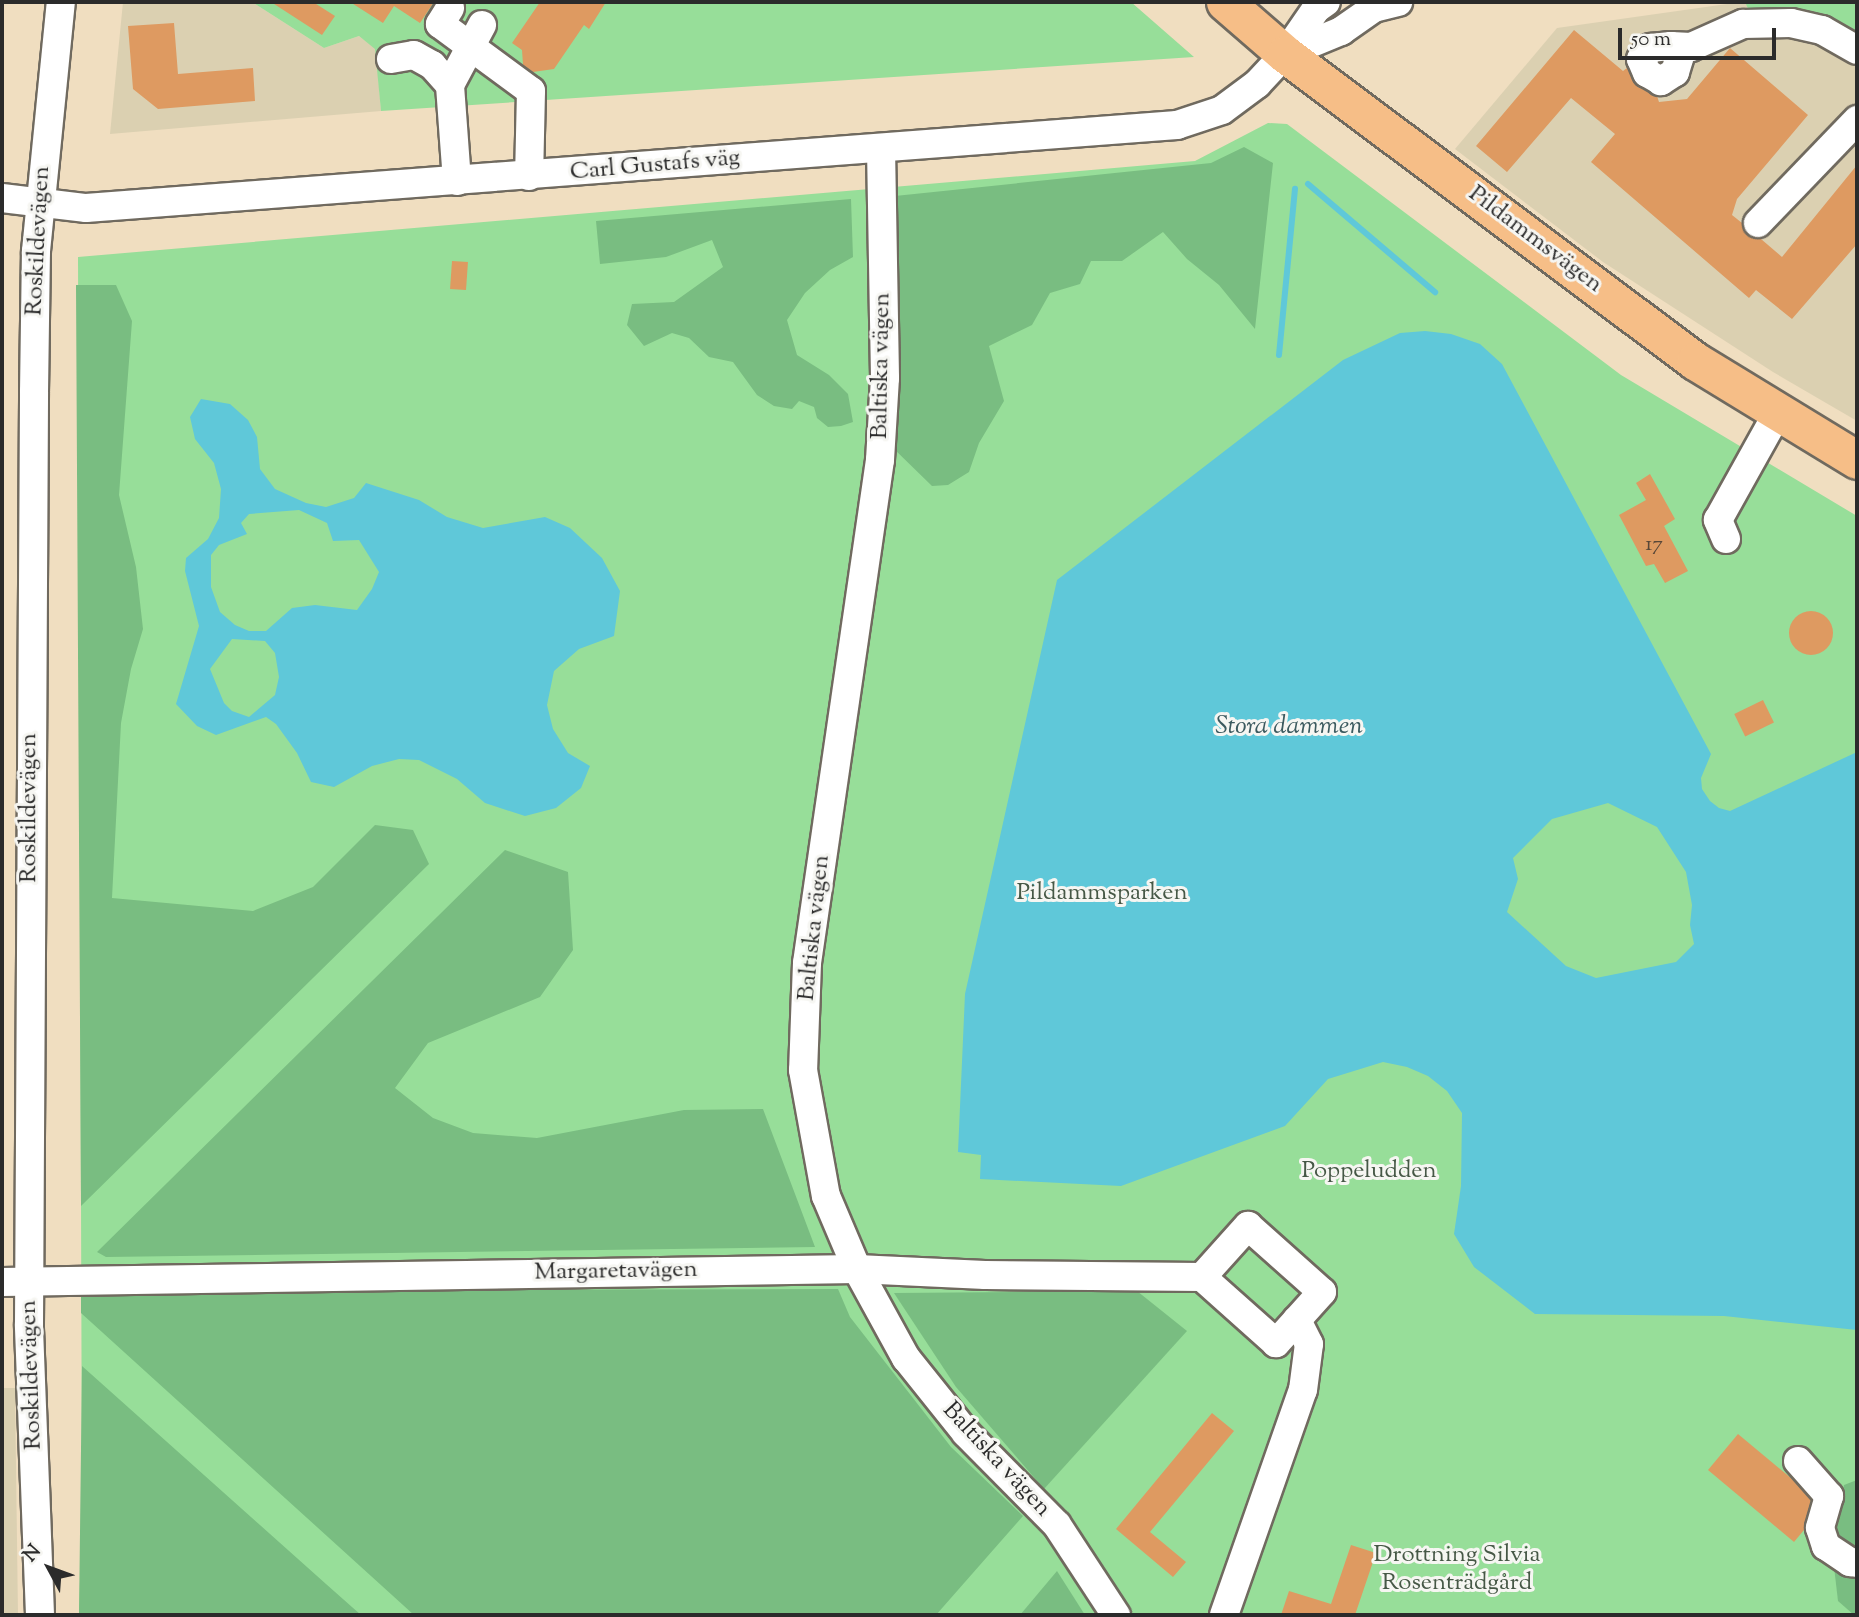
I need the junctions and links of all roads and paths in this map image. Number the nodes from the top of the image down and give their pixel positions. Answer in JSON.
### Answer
{"nodes":[{"id":1,"x":61,"y":2,"type":"edge"},
{"id":2,"x":1225,"y":2,"type":"edge"},
{"id":3,"x":1326,"y":2,"type":"edge"},
{"id":4,"x":1398,"y":2,"type":"edge"},
{"id":5,"x":450,"y":8,"type":"dead end"},
{"id":6,"x":475,"y":35,"type":"junction"},
{"id":7,"x":1671,"y":46,"type":"dead end"},
{"id":8,"x":1857,"y":50,"type":"edge"},
{"id":9,"x":1285,"y":54,"type":"junction"},
{"id":10,"x":391,"y":60,"type":"dead end"},
{"id":11,"x":450,"y":85,"type":"junction"},
{"id":12,"x":1857,"y":120,"type":"edge"},
{"id":13,"x":881,"y":148,"type":"junction"},
{"id":14,"x":529,"y":176,"type":"junction"},
{"id":15,"x":457,"y":181,"type":"junction"},
{"id":16,"x":2,"y":198,"type":"edge"},
{"id":17,"x":39,"y":204,"type":"junction"},
{"id":18,"x":1758,"y":223,"type":"dead end"},
{"id":19,"x":1778,"y":412,"type":"junction"},
{"id":20,"x":1857,"y":460,"type":"edge"},
{"id":21,"x":1726,"y":538,"type":"dead end"},
{"id":22,"x":857,"y":1269,"type":"junction"},
{"id":23,"x":1202,"y":1277,"type":"junction"},
{"id":24,"x":30,"y":1281,"type":"junction"},
{"id":25,"x":2,"y":1282,"type":"edge"},
{"id":26,"x":1297,"y":1320,"type":"junction"},
{"id":27,"x":1798,"y":1461,"type":"dead end"},
{"id":28,"x":1857,"y":1563,"type":"edge"},
{"id":29,"x":40,"y":1615,"type":"edge"},
{"id":30,"x":1116,"y":1615,"type":"edge"},
{"id":31,"x":1224,"y":1615,"type":"edge"}],
"edges":[{"from":1,"to":17,"type":"street","name":"Roskildevägen"},
{"from":2,"to":9,"type":"main road","name":"Pildammsvägen"},
{"from":3,"to":9,"type":"street","name":"Carl Gustafs väg"},
{"from":4,"to":9,"type":"street","name":"Carl Gustafs väg"},
{"from":5,"to":6,"type":"street"},
{"from":6,"to":11,"type":"street"},
{"from":6,"to":14,"type":"street"},
{"from":7,"to":8,"type":"street"},
{"from":9,"to":13,"type":"street","name":"Carl Gustafs väg"},
{"from":9,"to":19,"type":"main road","name":"Pildammsvägen"},
{"from":10,"to":11,"type":"street"},
{"from":11,"to":15,"type":"street"},
{"from":12,"to":18,"type":"street"},
{"from":13,"to":14,"type":"street","name":"Carl Gustafs väg"},
{"from":13,"to":22,"type":"street","name":"Baltiska vägen"},
{"from":14,"to":15,"type":"street","name":"Carl Gustafs väg"},
{"from":15,"to":17,"type":"street","name":"Carl Gustafs väg"},
{"from":16,"to":17,"type":"street","name":"Carl Gustafs väg"},
{"from":17,"to":24,"type":"street","name":"Roskildevägen"},
{"from":19,"to":20,"type":"main road","name":"Pildammsvägen"},
{"from":19,"to":21,"type":"street"},
{"from":22,"to":23,"type":"street","name":"Margaretavägen"},
{"from":22,"to":24,"type":"street","name":"Margaretavägen"},
{"from":22,"to":30,"type":"street","name":"Baltiska vägen"},
{"from":23,"to":26,"type":"street"},
{"from":23,"to":26,"type":"street"},
{"from":24,"to":25,"type":"street","name":"Margaretavägen"},
{"from":24,"to":29,"type":"street","name":"Roskildevägen"},
{"from":26,"to":31,"type":"street"},
{"from":27,"to":28,"type":"street"}]}
